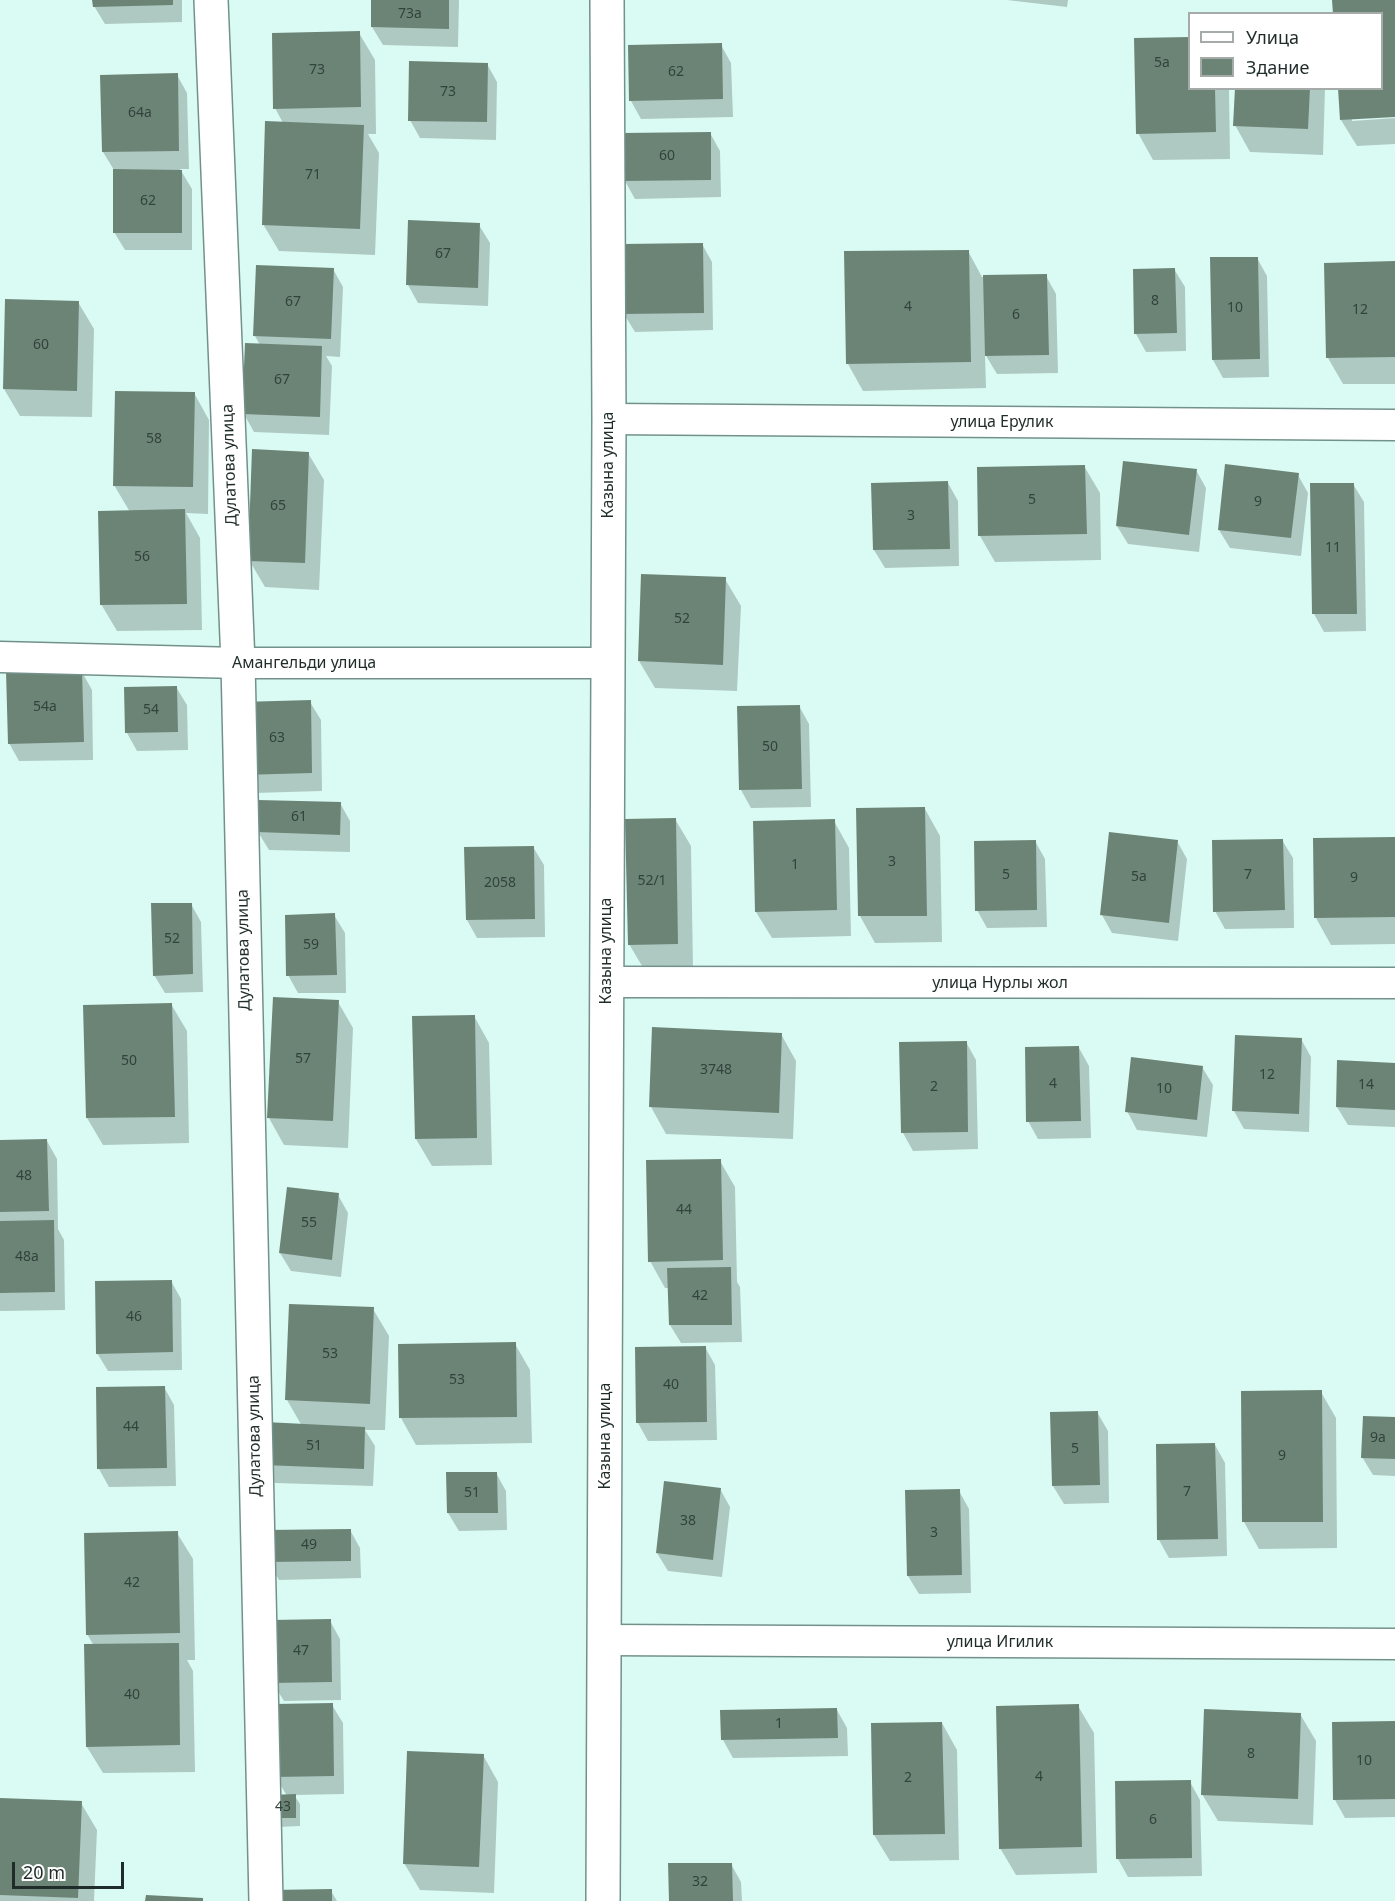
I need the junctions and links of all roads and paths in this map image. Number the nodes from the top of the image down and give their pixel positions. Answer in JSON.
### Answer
{"nodes":[{"id":1,"x":211,"y":0,"type":"edge"},
{"id":2,"x":607,"y":0,"type":"edge"},
{"id":3,"x":609,"y":419,"type":"junction"},
{"id":4,"x":1395,"y":425,"type":"edge"},
{"id":5,"x":0,"y":657,"type":"edge"},
{"id":6,"x":238,"y":663,"type":"junction"},
{"id":7,"x":607,"y":663,"type":"junction"},
{"id":8,"x":606,"y":982,"type":"junction"},
{"id":9,"x":1395,"y":983,"type":"edge"},
{"id":10,"x":605,"y":1640,"type":"junction"},
{"id":11,"x":1395,"y":1644,"type":"edge"},
{"id":12,"x":266,"y":1901,"type":"edge"},
{"id":13,"x":603,"y":1901,"type":"edge"}],
"edges":[{"from":1,"to":6,"type":"street","name":"Дулатова улица"},
{"from":2,"to":3,"type":"street","name":"Казына улица"},
{"from":3,"to":4,"type":"street","name":"улица Ерулик"},
{"from":3,"to":7,"type":"street","name":"Казына улица"},
{"from":5,"to":6,"type":"street","name":"Амангельди улица"},
{"from":6,"to":7,"type":"street","name":"Амангельди улица"},
{"from":6,"to":12,"type":"street","name":"Дулатова улица"},
{"from":7,"to":8,"type":"street","name":"Казына улица"},
{"from":8,"to":9,"type":"street","name":"улица Нурлы жол"},
{"from":8,"to":10,"type":"street","name":"Казына улица"},
{"from":10,"to":11,"type":"street","name":"улица Игилик"},
{"from":10,"to":13,"type":"street","name":"Казына улица"}]}
